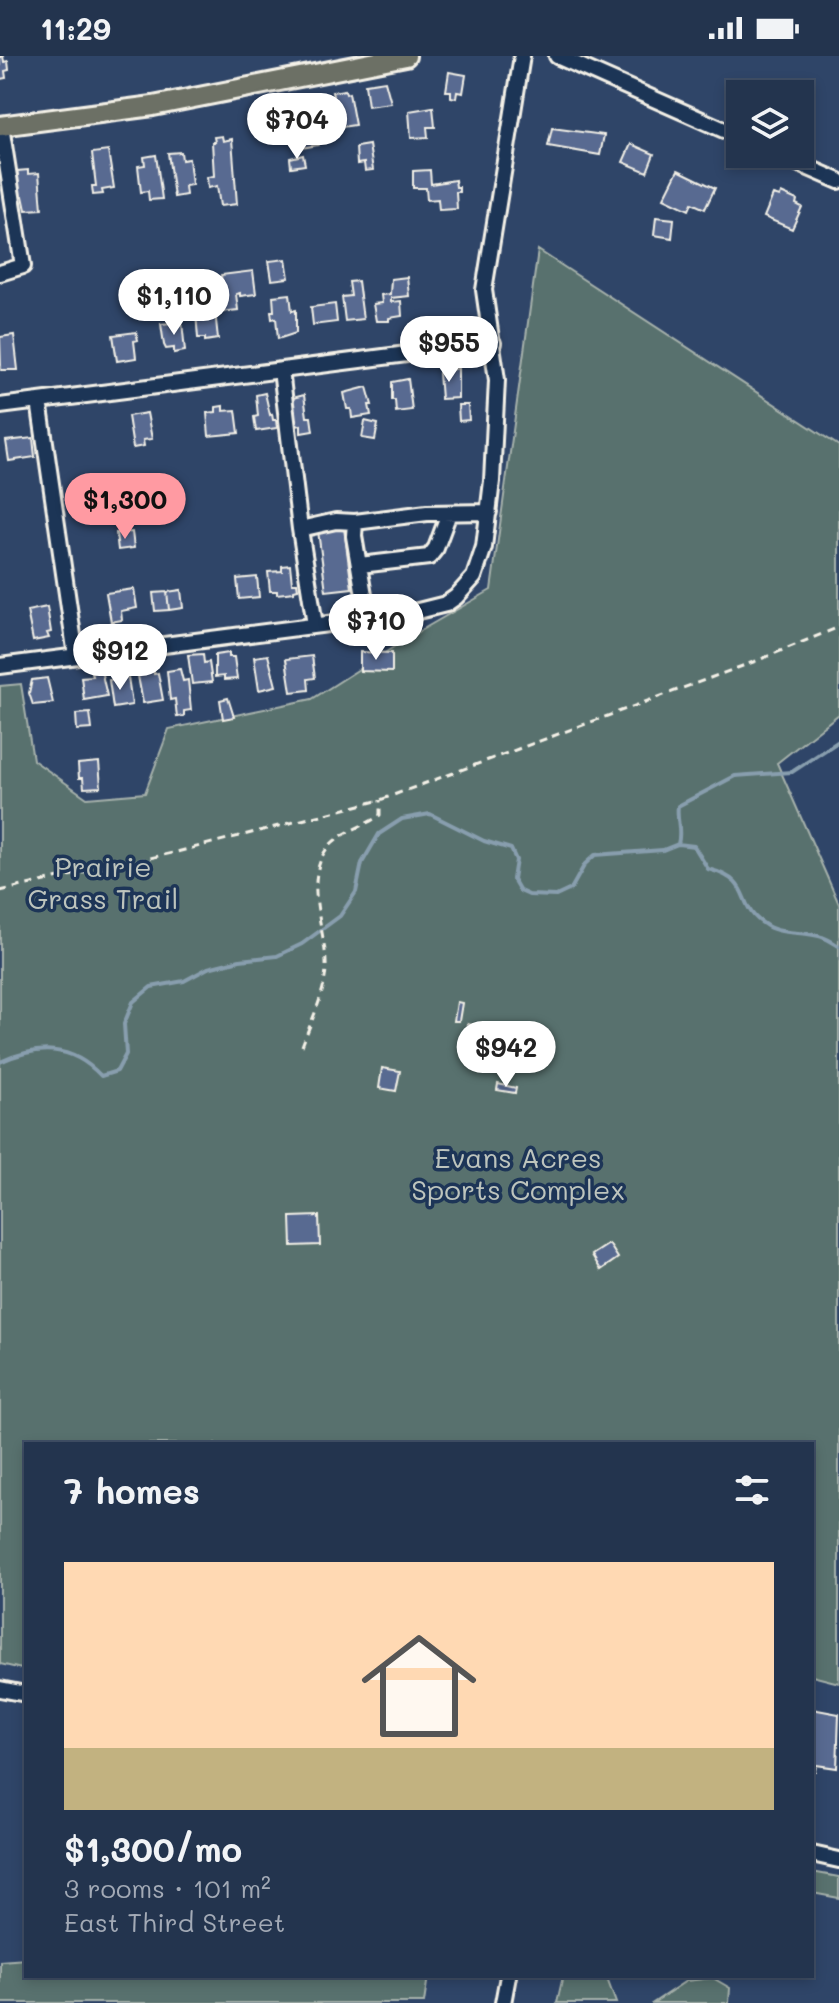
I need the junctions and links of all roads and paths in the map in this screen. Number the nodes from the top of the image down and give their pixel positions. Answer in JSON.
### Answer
{"nodes":[{"id":1,"x":406,"y":56,"type":"edge"},
{"id":2,"x":522,"y":56,"type":"edge"},
{"id":3,"x":557,"y":56,"type":"edge"},
{"id":4,"x":0,"y":126,"type":"edge"},
{"id":5,"x":726,"y":131,"type":"edge"},
{"id":6,"x":809,"y":168,"type":"edge"},
{"id":7,"x":839,"y":181,"type":"edge"},
{"id":8,"x":0,"y":273,"type":"edge"},
{"id":9,"x":493,"y":343,"type":"junction"},
{"id":10,"x":281,"y":370,"type":"junction"},
{"id":11,"x":39,"y":401,"type":"junction"},
{"id":12,"x":0,"y":406,"type":"edge"},
{"id":13,"x":489,"y":512,"type":"junction"},
{"id":14,"x":449,"y":513,"type":"junction"},
{"id":15,"x":355,"y":522,"type":"junction"},
{"id":16,"x":300,"y":529,"type":"junction"},
{"id":17,"x":360,"y":565,"type":"junction"},
{"id":18,"x":368,"y":619,"type":"junction"},
{"id":19,"x":315,"y":625,"type":"junction"},
{"id":20,"x":839,"y":627,"type":"edge"},
{"id":21,"x":76,"y":656,"type":"junction"},
{"id":22,"x":0,"y":666,"type":"edge"},
{"id":23,"x":380,"y":800,"type":"junction"},
{"id":24,"x":0,"y":891,"type":"edge"},
{"id":25,"x":302,"y":1046,"type":"dead end"},
{"id":26,"x":0,"y":1689,"type":"edge"},
{"id":27,"x":24,"y":1694,"type":"edge"},
{"id":28,"x":814,"y":1854,"type":"edge"},
{"id":29,"x":839,"y":1860,"type":"edge"},
{"id":30,"x":508,"y":1978,"type":"edge"},
{"id":31,"x":503,"y":2003,"type":"edge"}],
"edges":[{"from":1,"to":4,"type":"main road"},
{"from":2,"to":9,"type":"street"},
{"from":3,"to":5,"type":"street"},
{"from":4,"to":8,"type":"street"},
{"from":6,"to":7,"type":"street"},
{"from":9,"to":10,"type":"street"},
{"from":9,"to":13,"type":"street"},
{"from":10,"to":11,"type":"street"},
{"from":10,"to":16,"type":"street"},
{"from":11,"to":12,"type":"street"},
{"from":11,"to":21,"type":"street"},
{"from":13,"to":14,"type":"street"},
{"from":13,"to":18,"type":"street"},
{"from":14,"to":15,"type":"street"},
{"from":14,"to":17,"type":"street"},
{"from":15,"to":16,"type":"street"},
{"from":15,"to":17,"type":"street"},
{"from":16,"to":19,"type":"street"},
{"from":17,"to":18,"type":"street"},
{"from":18,"to":19,"type":"street"},
{"from":19,"to":21,"type":"street"},
{"from":20,"to":23,"type":"path"},
{"from":21,"to":22,"type":"street"},
{"from":23,"to":24,"type":"path"},
{"from":23,"to":25,"type":"path"},
{"from":26,"to":27,"type":"street"},
{"from":28,"to":29,"type":"street"},
{"from":30,"to":31,"type":"street"}]}
